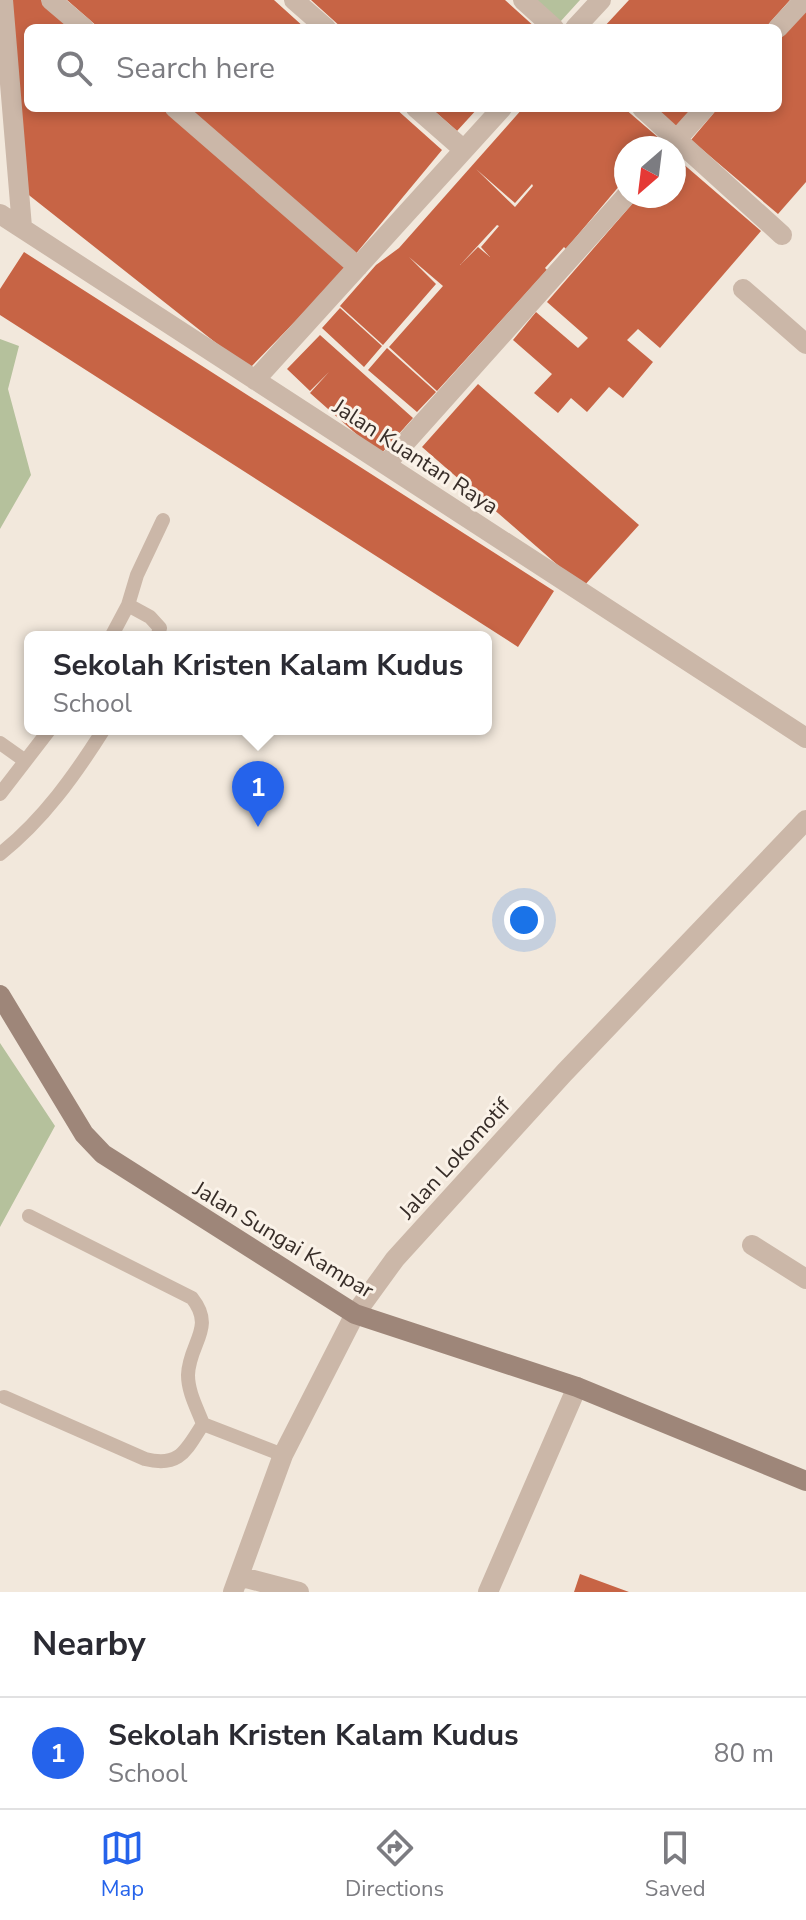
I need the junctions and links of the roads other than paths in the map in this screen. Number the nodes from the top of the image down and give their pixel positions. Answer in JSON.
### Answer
{"nodes":[{"id":1,"x":3,"y":0,"type":"edge"},
{"id":2,"x":51,"y":0,"type":"edge"},
{"id":3,"x":294,"y":0,"type":"edge"},
{"id":4,"x":523,"y":0,"type":"edge"},
{"id":5,"x":601,"y":0,"type":"edge"},
{"id":6,"x":804,"y":0,"type":"edge"},
{"id":7,"x":79,"y":24,"type":"edge"},
{"id":8,"x":321,"y":24,"type":"edge"},
{"id":9,"x":550,"y":24,"type":"edge"},
{"id":10,"x":579,"y":24,"type":"edge"},
{"id":11,"x":782,"y":24,"type":"edge"},
{"id":12,"x":180,"y":112,"type":"edge"},
{"id":13,"x":421,"y":112,"type":"edge"},
{"id":14,"x":498,"y":112,"type":"edge"},
{"id":15,"x":645,"y":112,"type":"edge"},
{"id":16,"x":701,"y":112,"type":"edge"},
{"id":17,"x":666,"y":136,"type":"edge"},
{"id":18,"x":680,"y":136,"type":"edge"},
{"id":19,"x":464,"y":150,"type":"junction"},
{"id":20,"x":686,"y":155,"type":"edge"},
{"id":21,"x":615,"y":208,"type":"edge"},
{"id":22,"x":0,"y":214,"type":"edge"},
{"id":23,"x":22,"y":227,"type":"junction"},
{"id":24,"x":782,"y":235,"type":"dead end"},
{"id":25,"x":358,"y":267,"type":"junction"},
{"id":26,"x":743,"y":289,"type":"dead end"},
{"id":27,"x":806,"y":344,"type":"edge"},
{"id":28,"x":255,"y":380,"type":"junction"},
{"id":29,"x":386,"y":464,"type":"junction"},
{"id":30,"x":163,"y":520,"type":"dead end"},
{"id":31,"x":128,"y":605,"type":"junction"},
{"id":32,"x":114,"y":631,"type":"edge"},
{"id":33,"x":159,"y":631,"type":"edge"},
{"id":34,"x":45,"y":735,"type":"edge"},
{"id":35,"x":97,"y":735,"type":"edge"},
{"id":36,"x":806,"y":738,"type":"edge"},
{"id":37,"x":0,"y":743,"type":"edge"},
{"id":38,"x":24,"y":760,"type":"junction"},
{"id":39,"x":0,"y":794,"type":"edge"},
{"id":40,"x":806,"y":820,"type":"edge"},
{"id":41,"x":0,"y":854,"type":"edge"},
{"id":42,"x":0,"y":995,"type":"edge"},
{"id":43,"x":29,"y":1216,"type":"dead end"},
{"id":44,"x":752,"y":1245,"type":"dead end"},
{"id":45,"x":806,"y":1279,"type":"edge"},
{"id":46,"x":355,"y":1314,"type":"junction"},
{"id":47,"x":577,"y":1387,"type":"junction"},
{"id":48,"x":4,"y":1397,"type":"dead end"},
{"id":49,"x":203,"y":1424,"type":"junction"},
{"id":50,"x":283,"y":1455,"type":"junction"},
{"id":51,"x":806,"y":1481,"type":"edge"},
{"id":52,"x":236,"y":1584,"type":"edge"},
{"id":53,"x":299,"y":1592,"type":"edge"},
{"id":54,"x":488,"y":1592,"type":"edge"}],
"edges":[{"from":1,"to":23,"type":"street"},
{"from":2,"to":7,"type":"street"},
{"from":3,"to":8,"type":"street"},
{"from":4,"to":9,"type":"street"},
{"from":5,"to":10,"type":"street"},
{"from":6,"to":11,"type":"street"},
{"from":12,"to":25,"type":"street"},
{"from":13,"to":19,"type":"street"},
{"from":14,"to":19,"type":"street"},
{"from":15,"to":17,"type":"street"},
{"from":16,"to":18,"type":"street"},
{"from":19,"to":25,"type":"street"},
{"from":20,"to":24,"type":"street"},
{"from":21,"to":29,"type":"street"},
{"from":22,"to":23,"type":"street","name":"Jalan Kuantan Raya"},
{"from":23,"to":28,"type":"street","name":"Jalan Kuantan Raya"},
{"from":25,"to":28,"type":"street"},
{"from":26,"to":27,"type":"street"},
{"from":28,"to":29,"type":"street","name":"Jalan Kuantan Raya"},
{"from":29,"to":36,"type":"street","name":"Jalan Kuantan Raya"},
{"from":30,"to":31,"type":"lane"},
{"from":31,"to":32,"type":"lane"},
{"from":31,"to":33,"type":"lane"},
{"from":34,"to":38,"type":"lane"},
{"from":35,"to":41,"type":"lane"},
{"from":37,"to":38,"type":"lane"},
{"from":38,"to":39,"type":"lane"},
{"from":40,"to":46,"type":"street","name":"Jalan Lokomotif"},
{"from":42,"to":46,"type":"street","name":"Jalan Sungai Kampar"},
{"from":43,"to":49,"type":"lane"},
{"from":44,"to":45,"type":"street"},
{"from":46,"to":47,"type":"street","name":"Jalan Sungai Kampar"},
{"from":46,"to":50,"type":"street","name":"Jalan Lokomotif"},
{"from":47,"to":51,"type":"street","name":"Jalan Sungai Kampar"},
{"from":47,"to":54,"type":"street"},
{"from":48,"to":49,"type":"lane"},
{"from":49,"to":50,"type":"lane"},
{"from":50,"to":52,"type":"street","name":"Jalan Lokomotif"},
{"from":52,"to":53,"type":"street"}]}
